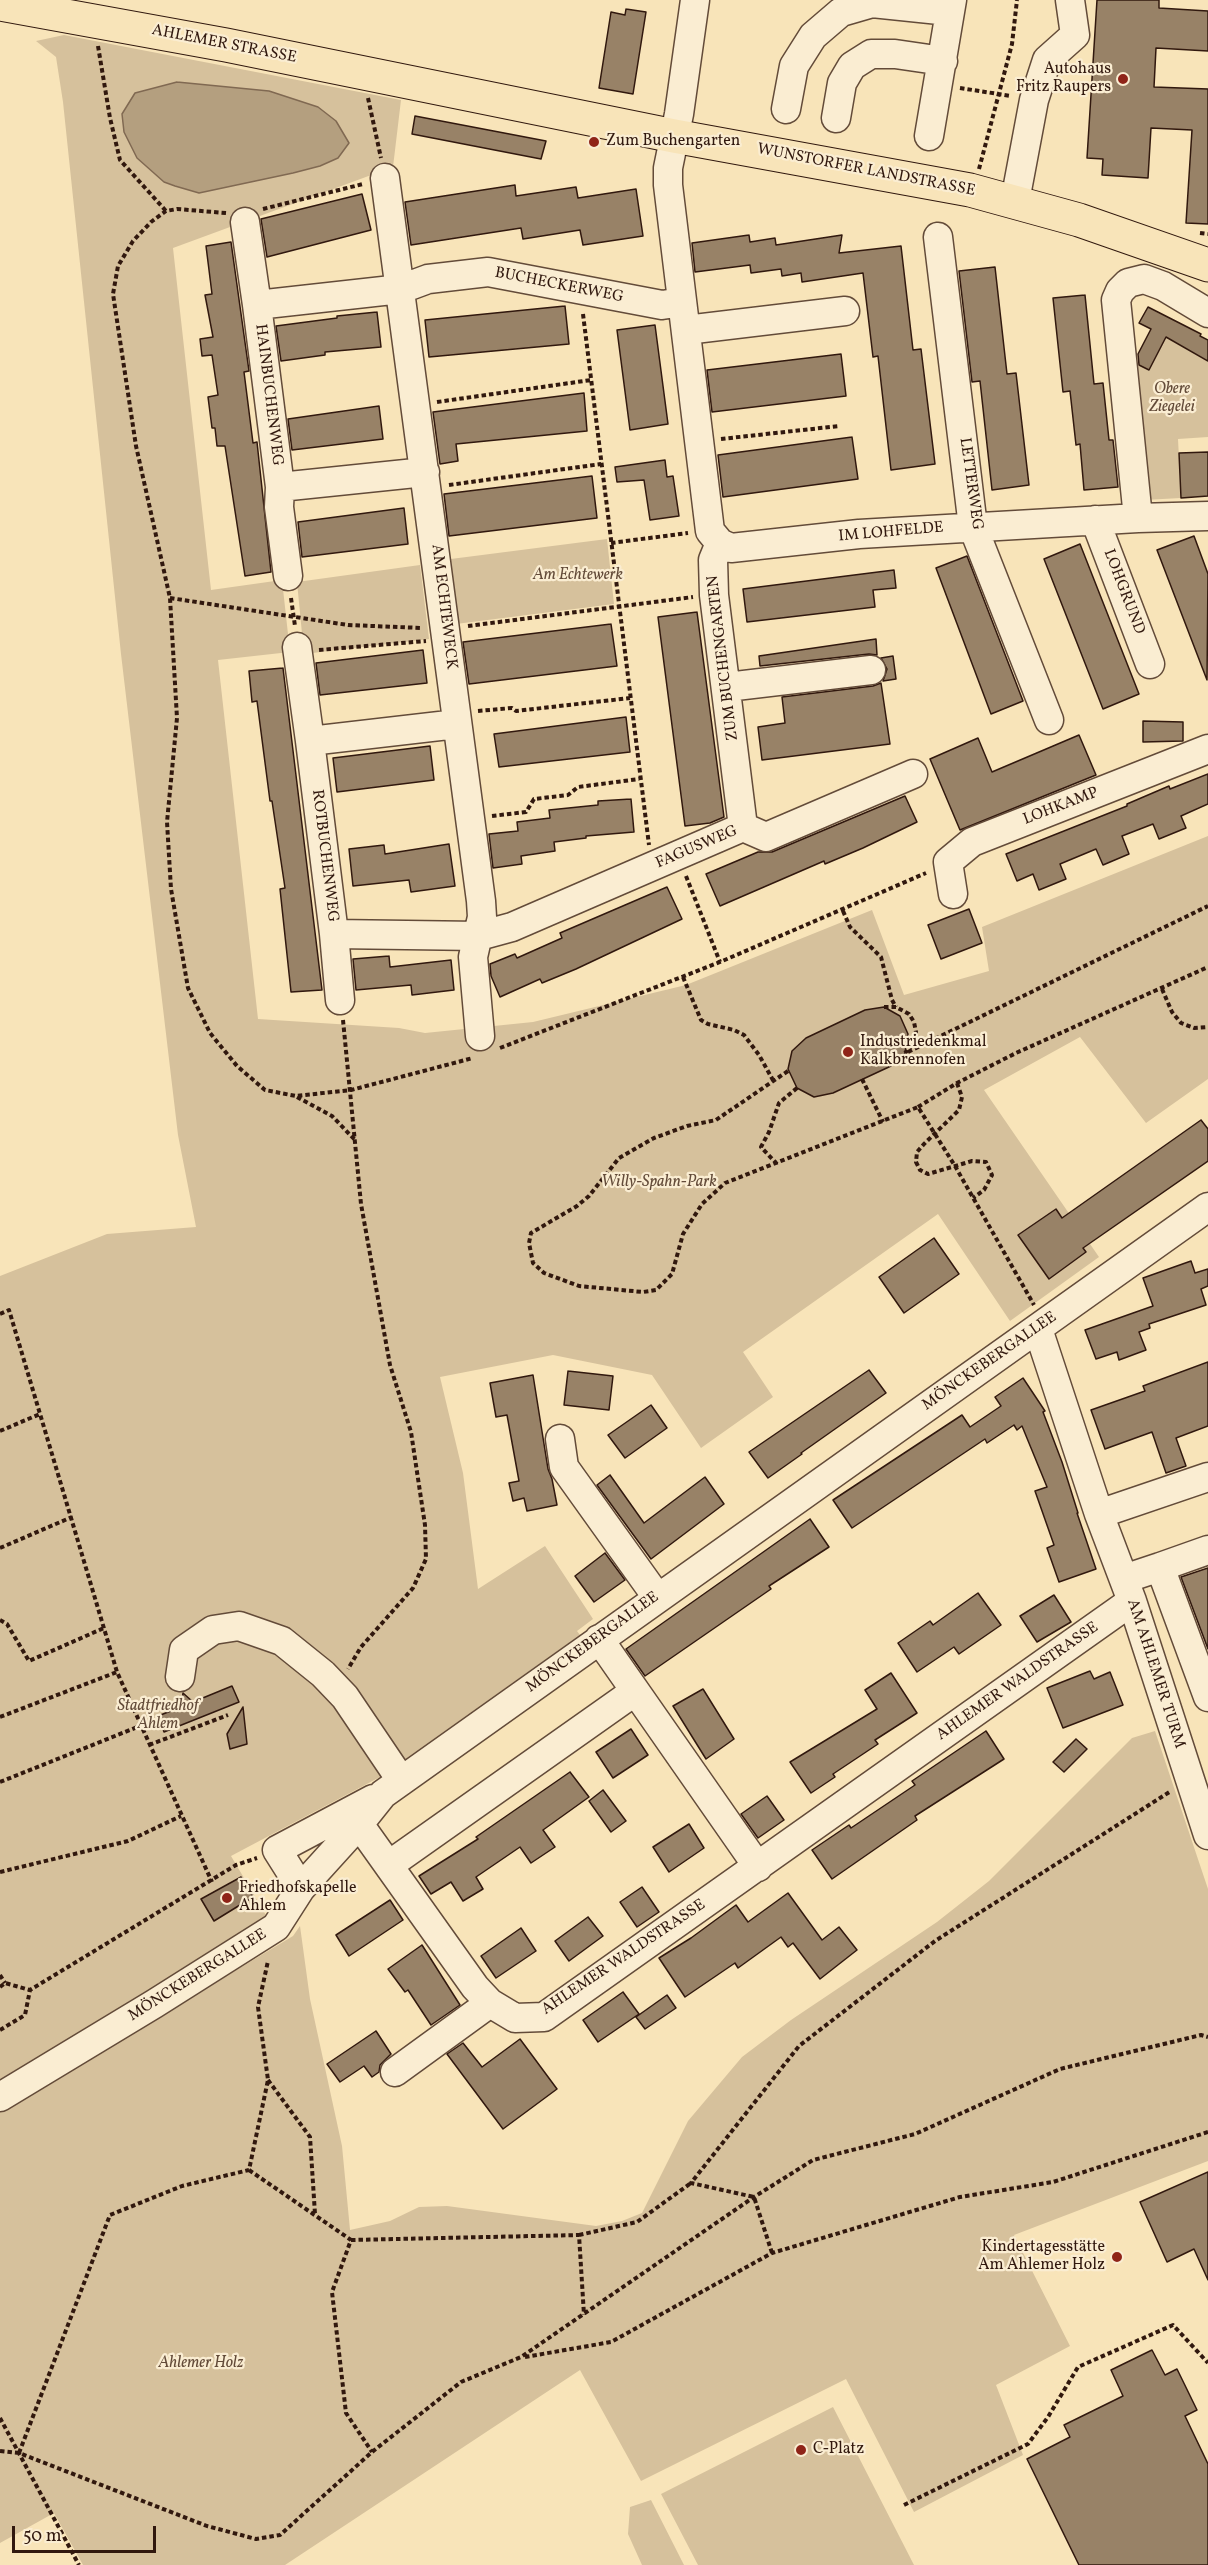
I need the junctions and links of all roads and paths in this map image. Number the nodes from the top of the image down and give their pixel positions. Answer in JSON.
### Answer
{"nodes":[{"id":1,"x":695,"y":0,"type":"edge"},
{"id":2,"x":1017,"y":0,"type":"edge"},
{"id":3,"x":1070,"y":0,"type":"edge"},
{"id":4,"x":0,"y":4,"type":"edge"},
{"id":5,"x":951,"y":6,"type":"edge"},
{"id":6,"x":93,"y":21,"type":"junction"},
{"id":7,"x":366,"y":72,"type":"junction"},
{"id":8,"x":940,"y":73,"type":"junction"},
{"id":9,"x":447,"y":88,"type":"joint"},
{"id":10,"x":999,"y":93,"type":"junction"},
{"id":11,"x":1034,"y":100,"type":"junction"},
{"id":12,"x":786,"y":109,"type":"dead end"},
{"id":13,"x":836,"y":118,"type":"dead end"},
{"id":14,"x":674,"y":136,"type":"junction"},
{"id":15,"x":928,"y":136,"type":"dead end"},
{"id":16,"x":977,"y":176,"type":"dead end"},
{"id":17,"x":385,"y":178,"type":"junction"},
{"id":18,"x":1015,"y":201,"type":"junction"},
{"id":19,"x":166,"y":212,"type":"junction"},
{"id":20,"x":244,"y":216,"type":"junction"},
{"id":21,"x":938,"y":237,"type":"dead end"},
{"id":22,"x":1208,"y":265,"type":"edge"},
{"id":23,"x":401,"y":289,"type":"junction"},
{"id":24,"x":581,"y":291,"type":"junction"},
{"id":25,"x":257,"y":305,"type":"junction"},
{"id":26,"x":845,"y":311,"type":"dead end"},
{"id":27,"x":1208,"y":314,"type":"edge"},
{"id":28,"x":684,"y":316,"type":"junction"},
{"id":29,"x":591,"y":380,"type":"junction"},
{"id":30,"x":416,"y":405,"type":"junction"},
{"id":31,"x":839,"y":426,"type":"dead end"},
{"id":32,"x":700,"y":442,"type":"junction"},
{"id":33,"x":601,"y":464,"type":"junction"},
{"id":34,"x":426,"y":480,"type":"junction"},
{"id":35,"x":280,"y":487,"type":"junction"},
{"id":36,"x":1138,"y":518,"type":"junction"},
{"id":37,"x":1095,"y":520,"type":"junction"},
{"id":38,"x":1207,"y":520,"type":"edge"},
{"id":39,"x":973,"y":526,"type":"junction"},
{"id":40,"x":715,"y":537,"type":"junction"},
{"id":41,"x":611,"y":543,"type":"junction"},
{"id":42,"x":288,"y":576,"type":"joint"},
{"id":43,"x":714,"y":595,"type":"junction"},
{"id":44,"x":170,"y":598,"type":"junction"},
{"id":45,"x":619,"y":606,"type":"junction"},
{"id":46,"x":294,"y":618,"type":"junction"},
{"id":47,"x":447,"y":634,"type":"junction"},
{"id":48,"x":297,"y":650,"type":"junction"},
{"id":49,"x":1150,"y":664,"type":"dead end"},
{"id":50,"x":871,"y":670,"type":"dead end"},
{"id":51,"x":727,"y":687,"type":"junction"},
{"id":52,"x":630,"y":698,"type":"junction"},
{"id":53,"x":457,"y":719,"type":"junction"},
{"id":54,"x":1049,"y":720,"type":"dead end"},
{"id":55,"x":310,"y":741,"type":"junction"},
{"id":56,"x":1208,"y":749,"type":"edge"},
{"id":57,"x":913,"y":774,"type":"dead end"},
{"id":58,"x":639,"y":779,"type":"junction"},
{"id":59,"x":471,"y":818,"type":"junction"},
{"id":60,"x":744,"y":828,"type":"junction"},
{"id":61,"x":678,"y":856,"type":"junction"},
{"id":62,"x":948,"y":862,"type":"junction"},
{"id":63,"x":651,"y":867,"type":"junction"},
{"id":64,"x":953,"y":894,"type":"dead end"},
{"id":65,"x":1208,"y":906,"type":"edge"},
{"id":66,"x":843,"y":910,"type":"junction"},
{"id":67,"x":334,"y":934,"type":"junction"},
{"id":68,"x":479,"y":936,"type":"junction"},
{"id":69,"x":720,"y":962,"type":"junction"},
{"id":70,"x":1208,"y":967,"type":"edge"},
{"id":71,"x":683,"y":977,"type":"junction"},
{"id":72,"x":1162,"y":989,"type":"junction"},
{"id":73,"x":340,"y":1000,"type":"joint"},
{"id":74,"x":884,"y":1007,"type":"dead end"},
{"id":75,"x":896,"y":1007,"type":"junction"},
{"id":76,"x":1208,"y":1027,"type":"edge"},
{"id":77,"x":484,"y":1048,"type":"junction"},
{"id":78,"x":788,"y":1071,"type":"dead end"},
{"id":79,"x":862,"y":1079,"type":"dead end"},
{"id":80,"x":774,"y":1082,"type":"junction"},
{"id":81,"x":957,"y":1083,"type":"junction"},
{"id":82,"x":796,"y":1088,"type":"dead end"},
{"id":83,"x":351,"y":1090,"type":"junction"},
{"id":84,"x":296,"y":1096,"type":"junction"},
{"id":85,"x":918,"y":1107,"type":"junction"},
{"id":86,"x":882,"y":1120,"type":"junction"},
{"id":87,"x":936,"y":1134,"type":"junction"},
{"id":88,"x":354,"y":1140,"type":"junction"},
{"id":89,"x":777,"y":1164,"type":"junction"},
{"id":90,"x":956,"y":1166,"type":"junction"},
{"id":91,"x":974,"y":1198,"type":"junction"},
{"id":92,"x":1208,"y":1207,"type":"edge"},
{"id":93,"x":0,"y":1314,"type":"edge"},
{"id":94,"x":1041,"y":1326,"type":"junction"},
{"id":95,"x":40,"y":1414,"type":"junction"},
{"id":96,"x":0,"y":1431,"type":"edge"},
{"id":97,"x":560,"y":1439,"type":"dead end"},
{"id":98,"x":1208,"y":1477,"type":"edge"},
{"id":99,"x":1099,"y":1514,"type":"junction"},
{"id":100,"x":72,"y":1517,"type":"junction"},
{"id":101,"x":0,"y":1548,"type":"edge"},
{"id":102,"x":1208,"y":1550,"type":"edge"},
{"id":103,"x":1161,"y":1567,"type":"junction"},
{"id":104,"x":1128,"y":1590,"type":"junction"},
{"id":105,"x":657,"y":1597,"type":"junction"},
{"id":106,"x":0,"y":1620,"type":"edge"},
{"id":107,"x":104,"y":1628,"type":"junction"},
{"id":108,"x":599,"y":1639,"type":"junction"},
{"id":109,"x":117,"y":1672,"type":"junction"},
{"id":110,"x":180,"y":1677,"type":"dead end"},
{"id":111,"x":634,"y":1692,"type":"junction"},
{"id":112,"x":345,"y":1696,"type":"junction"},
{"id":113,"x":1208,"y":1697,"type":"edge"},
{"id":114,"x":228,"y":1715,"type":"dead end"},
{"id":115,"x":0,"y":1717,"type":"edge"},
{"id":116,"x":140,"y":1726,"type":"junction"},
{"id":117,"x":149,"y":1745,"type":"junction"},
{"id":118,"x":1189,"y":1780,"type":"junction"},
{"id":119,"x":0,"y":1782,"type":"edge"},
{"id":120,"x":392,"y":1787,"type":"junction"},
{"id":121,"x":181,"y":1816,"type":"junction"},
{"id":122,"x":359,"y":1824,"type":"junction"},
{"id":123,"x":1208,"y":1835,"type":"edge"},
{"id":124,"x":277,"y":1850,"type":"junction"},
{"id":125,"x":389,"y":1865,"type":"junction"},
{"id":126,"x":758,"y":1867,"type":"junction"},
{"id":127,"x":0,"y":1872,"type":"edge"},
{"id":128,"x":212,"y":1882,"type":"junction"},
{"id":129,"x":302,"y":1888,"type":"junction"},
{"id":130,"x":276,"y":1926,"type":"junction"},
{"id":131,"x":0,"y":1975,"type":"edge"},
{"id":132,"x":5,"y":1983,"type":"junction"},
{"id":133,"x":0,"y":1986,"type":"edge"},
{"id":134,"x":30,"y":1990,"type":"junction"},
{"id":135,"x":490,"y":2003,"type":"junction"},
{"id":136,"x":0,"y":2030,"type":"edge"},
{"id":137,"x":1208,"y":2037,"type":"edge"},
{"id":138,"x":395,"y":2072,"type":"dead end"},
{"id":139,"x":268,"y":2080,"type":"junction"},
{"id":140,"x":0,"y":2097,"type":"edge"},
{"id":141,"x":1208,"y":2132,"type":"edge"},
{"id":142,"x":249,"y":2170,"type":"junction"},
{"id":143,"x":691,"y":2183,"type":"junction"},
{"id":144,"x":754,"y":2197,"type":"junction"},
{"id":145,"x":315,"y":2214,"type":"junction"},
{"id":146,"x":579,"y":2235,"type":"junction"},
{"id":147,"x":351,"y":2240,"type":"junction"},
{"id":148,"x":772,"y":2253,"type":"junction"},
{"id":149,"x":584,"y":2315,"type":"junction"},
{"id":150,"x":521,"y":2357,"type":"junction"},
{"id":151,"x":1208,"y":2364,"type":"edge"},
{"id":152,"x":0,"y":2418,"type":"edge"},
{"id":153,"x":0,"y":2451,"type":"edge"},
{"id":154,"x":372,"y":2452,"type":"junction"},
{"id":155,"x":19,"y":2453,"type":"junction"},
{"id":156,"x":904,"y":2505,"type":"dead end"},
{"id":157,"x":79,"y":2565,"type":"edge"}],
"edges":[{"from":1,"to":14,"type":"street","name":"ZUM BUCHENGARTEN"},
{"from":2,"to":10,"type":"path"},
{"from":3,"to":11,"type":"street"},
{"from":4,"to":6,"type":"main road","name":"AHLEMER STRASSE"},
{"from":5,"to":8,"type":"street"},
{"from":5,"to":12,"type":"street"},
{"from":6,"to":7,"type":"main road","name":"AHLEMER STRASSE"},
{"from":6,"to":19,"type":"path"},
{"from":7,"to":9,"type":"main road","name":"AHLEMER STRASSE"},
{"from":7,"to":17,"type":"path"},
{"from":8,"to":10,"type":"path"},
{"from":8,"to":13,"type":"street"},
{"from":8,"to":15,"type":"street"},
{"from":9,"to":14,"type":"main road","name":"WUNSTORFER LANDSTRASSE"},
{"from":10,"to":11,"type":"path"},
{"from":10,"to":16,"type":"path"},
{"from":11,"to":18,"type":"street"},
{"from":14,"to":18,"type":"main road","name":"WUNSTORFER LANDSTRASSE"},
{"from":14,"to":28,"type":"street","name":"ZUM BUCHENGARTEN"},
{"from":17,"to":20,"type":"path"},
{"from":17,"to":23,"type":"street","name":"AM ECHTEWECK"},
{"from":18,"to":22,"type":"main road","name":"WUNSTORFER LANDSTRASSE"},
{"from":19,"to":20,"type":"path"},
{"from":19,"to":44,"type":"path"},
{"from":20,"to":25,"type":"street"},
{"from":21,"to":39,"type":"street","name":"LETTERWEG"},
{"from":23,"to":24,"type":"street","name":"BUCHECKERWEG"},
{"from":23,"to":25,"type":"street","name":"HAINBUCHENWEG"},
{"from":23,"to":30,"type":"street","name":"AM ECHTEWECK"},
{"from":24,"to":28,"type":"street","name":"BUCHECKERWEG"},
{"from":24,"to":29,"type":"path"},
{"from":25,"to":35,"type":"street","name":"HAINBUCHENWEG"},
{"from":26,"to":28,"type":"street","name":"BUCHECKERWEG"},
{"from":27,"to":36,"type":"street"},
{"from":28,"to":32,"type":"street","name":"ZUM BUCHENGARTEN"},
{"from":29,"to":30,"type":"path"},
{"from":29,"to":33,"type":"path"},
{"from":30,"to":34,"type":"street","name":"AM ECHTEWECK"},
{"from":31,"to":32,"type":"path"},
{"from":32,"to":40,"type":"street","name":"ZUM BUCHENGARTEN"},
{"from":33,"to":34,"type":"path"},
{"from":33,"to":41,"type":"path"},
{"from":34,"to":35,"type":"street","name":"HAINBUCHENWEG"},
{"from":34,"to":47,"type":"street","name":"AM ECHTEWECK"},
{"from":35,"to":42,"type":"street","name":"HAINBUCHENWEG"},
{"from":36,"to":37,"type":"street","name":"IM LOHFELDE"},
{"from":36,"to":38,"type":"street","name":"IM LOHFELDE"},
{"from":37,"to":39,"type":"street","name":"IM LOHFELDE"},
{"from":37,"to":49,"type":"street","name":"LOHGRUND"},
{"from":39,"to":40,"type":"street","name":"IM LOHFELDE"},
{"from":39,"to":54,"type":"street","name":"LETTERWEG"},
{"from":40,"to":41,"type":"path"},
{"from":40,"to":43,"type":"street","name":"ZUM BUCHENGARTEN"},
{"from":41,"to":45,"type":"path"},
{"from":42,"to":46,"type":"path"},
{"from":43,"to":45,"type":"path"},
{"from":43,"to":51,"type":"street","name":"ZUM BUCHENGARTEN"},
{"from":44,"to":46,"type":"path"},
{"from":44,"to":84,"type":"path"},
{"from":45,"to":47,"type":"path"},
{"from":45,"to":52,"type":"path"},
{"from":46,"to":47,"type":"path"},
{"from":46,"to":48,"type":"path"},
{"from":47,"to":48,"type":"path"},
{"from":47,"to":53,"type":"street","name":"AM ECHTEWECK"},
{"from":48,"to":55,"type":"street","name":"ROTBUCHENWEG"},
{"from":50,"to":51,"type":"street"},
{"from":51,"to":60,"type":"street","name":"ZUM BUCHENGARTEN"},
{"from":52,"to":53,"type":"path"},
{"from":52,"to":58,"type":"path"},
{"from":53,"to":55,"type":"street"},
{"from":53,"to":59,"type":"street","name":"AM ECHTEWECK"},
{"from":55,"to":67,"type":"street","name":"ROTBUCHENWEG"},
{"from":56,"to":62,"type":"street","name":"LOHKAMP"},
{"from":57,"to":60,"type":"street","name":"FAGUSWEG"},
{"from":58,"to":59,"type":"path"},
{"from":58,"to":63,"type":"path"},
{"from":59,"to":68,"type":"street","name":"AM ECHTEWECK"},
{"from":60,"to":61,"type":"street","name":"FAGUSWEG"},
{"from":61,"to":63,"type":"street","name":"FAGUSWEG"},
{"from":61,"to":69,"type":"path"},
{"from":62,"to":64,"type":"street"},
{"from":62,"to":66,"type":"path"},
{"from":63,"to":68,"type":"street","name":"FAGUSWEG"},
{"from":65,"to":75,"type":"path"},
{"from":66,"to":69,"type":"path"},
{"from":66,"to":75,"type":"path"},
{"from":67,"to":68,"type":"street","name":"ROTBUCHENWEG"},
{"from":67,"to":73,"type":"street"},
{"from":68,"to":77,"type":"street","name":"AM ECHTEWECK"},
{"from":69,"to":71,"type":"path"},
{"from":70,"to":72,"type":"path"},
{"from":71,"to":77,"type":"path"},
{"from":71,"to":80,"type":"path"},
{"from":72,"to":76,"type":"path"},
{"from":72,"to":81,"type":"path"},
{"from":73,"to":83,"type":"path"},
{"from":74,"to":75,"type":"path"},
{"from":77,"to":83,"type":"path"},
{"from":78,"to":80,"type":"path"},
{"from":79,"to":86,"type":"path"},
{"from":80,"to":89,"type":"path"},
{"from":81,"to":85,"type":"path"},
{"from":81,"to":87,"type":"path"},
{"from":82,"to":89,"type":"path"},
{"from":83,"to":84,"type":"path"},
{"from":83,"to":88,"type":"path"},
{"from":84,"to":88,"type":"path"},
{"from":85,"to":86,"type":"path"},
{"from":85,"to":87,"type":"path"},
{"from":86,"to":89,"type":"path"},
{"from":87,"to":90,"type":"path"},
{"from":87,"to":90,"type":"path"},
{"from":88,"to":112,"type":"path"},
{"from":90,"to":91,"type":"path"},
{"from":90,"to":91,"type":"path"},
{"from":91,"to":94,"type":"path"},
{"from":92,"to":94,"type":"street","name":"MÖNCKEBERGALLEE"},
{"from":93,"to":95,"type":"path"},
{"from":94,"to":99,"type":"street","name":"AM AHLEMER TURM"},
{"from":94,"to":105,"type":"street","name":"MÖNCKEBERGALLEE"},
{"from":95,"to":96,"type":"path"},
{"from":95,"to":100,"type":"path"},
{"from":97,"to":105,"type":"street"},
{"from":98,"to":99,"type":"street"},
{"from":99,"to":104,"type":"street","name":"AM AHLEMER TURM"},
{"from":100,"to":101,"type":"path"},
{"from":100,"to":107,"type":"path"},
{"from":102,"to":103,"type":"street","name":"AHLEMER WALDSTRASSE"},
{"from":103,"to":104,"type":"street","name":"AHLEMER WALDSTRASSE"},
{"from":103,"to":113,"type":"street"},
{"from":104,"to":118,"type":"street","name":"AM AHLEMER TURM"},
{"from":104,"to":126,"type":"street","name":"AHLEMER WALDSTRASSE"},
{"from":105,"to":108,"type":"street","name":"MÖNCKEBERGALLEE"},
{"from":106,"to":107,"type":"path"},
{"from":107,"to":109,"type":"path"},
{"from":108,"to":111,"type":"street"},
{"from":108,"to":120,"type":"street","name":"MÖNCKEBERGALLEE"},
{"from":109,"to":115,"type":"path"},
{"from":109,"to":116,"type":"path"},
{"from":110,"to":112,"type":"street"},
{"from":111,"to":125,"type":"street"},
{"from":111,"to":126,"type":"street"},
{"from":112,"to":120,"type":"street"},
{"from":114,"to":117,"type":"path"},
{"from":116,"to":117,"type":"path"},
{"from":116,"to":119,"type":"path"},
{"from":117,"to":121,"type":"path"},
{"from":118,"to":123,"type":"street","name":"AM AHLEMER TURM"},
{"from":118,"to":143,"type":"path"},
{"from":120,"to":122,"type":"street","name":"MÖNCKEBERGALLEE"},
{"from":120,"to":124,"type":"street"},
{"from":121,"to":127,"type":"path"},
{"from":121,"to":128,"type":"path"},
{"from":122,"to":125,"type":"street","name":"AHLEMER WALDSTRASSE"},
{"from":122,"to":129,"type":"street","name":"MÖNCKEBERGALLEE"},
{"from":124,"to":128,"type":"path"},
{"from":124,"to":129,"type":"street"},
{"from":125,"to":135,"type":"street","name":"AHLEMER WALDSTRASSE"},
{"from":126,"to":135,"type":"street","name":"AHLEMER WALDSTRASSE"},
{"from":128,"to":134,"type":"path"},
{"from":129,"to":130,"type":"street","name":"MÖNCKEBERGALLEE"},
{"from":130,"to":139,"type":"path"},
{"from":130,"to":140,"type":"street","name":"MÖNCKEBERGALLEE"},
{"from":131,"to":132,"type":"path"},
{"from":132,"to":133,"type":"path"},
{"from":132,"to":134,"type":"path"},
{"from":134,"to":136,"type":"path"},
{"from":135,"to":138,"type":"street"},
{"from":137,"to":144,"type":"path"},
{"from":139,"to":142,"type":"path"},
{"from":139,"to":145,"type":"path"},
{"from":141,"to":148,"type":"path"},
{"from":142,"to":145,"type":"path"},
{"from":142,"to":155,"type":"path"},
{"from":143,"to":144,"type":"path"},
{"from":143,"to":146,"type":"path"},
{"from":144,"to":148,"type":"path"},
{"from":144,"to":149,"type":"path"},
{"from":145,"to":147,"type":"path"},
{"from":146,"to":147,"type":"path"},
{"from":146,"to":149,"type":"path"},
{"from":147,"to":154,"type":"path"},
{"from":148,"to":150,"type":"path"},
{"from":149,"to":150,"type":"path"},
{"from":150,"to":154,"type":"path"},
{"from":151,"to":156,"type":"path"},
{"from":152,"to":155,"type":"path"},
{"from":153,"to":155,"type":"path"},
{"from":154,"to":155,"type":"path"},
{"from":155,"to":157,"type":"path"}]}
